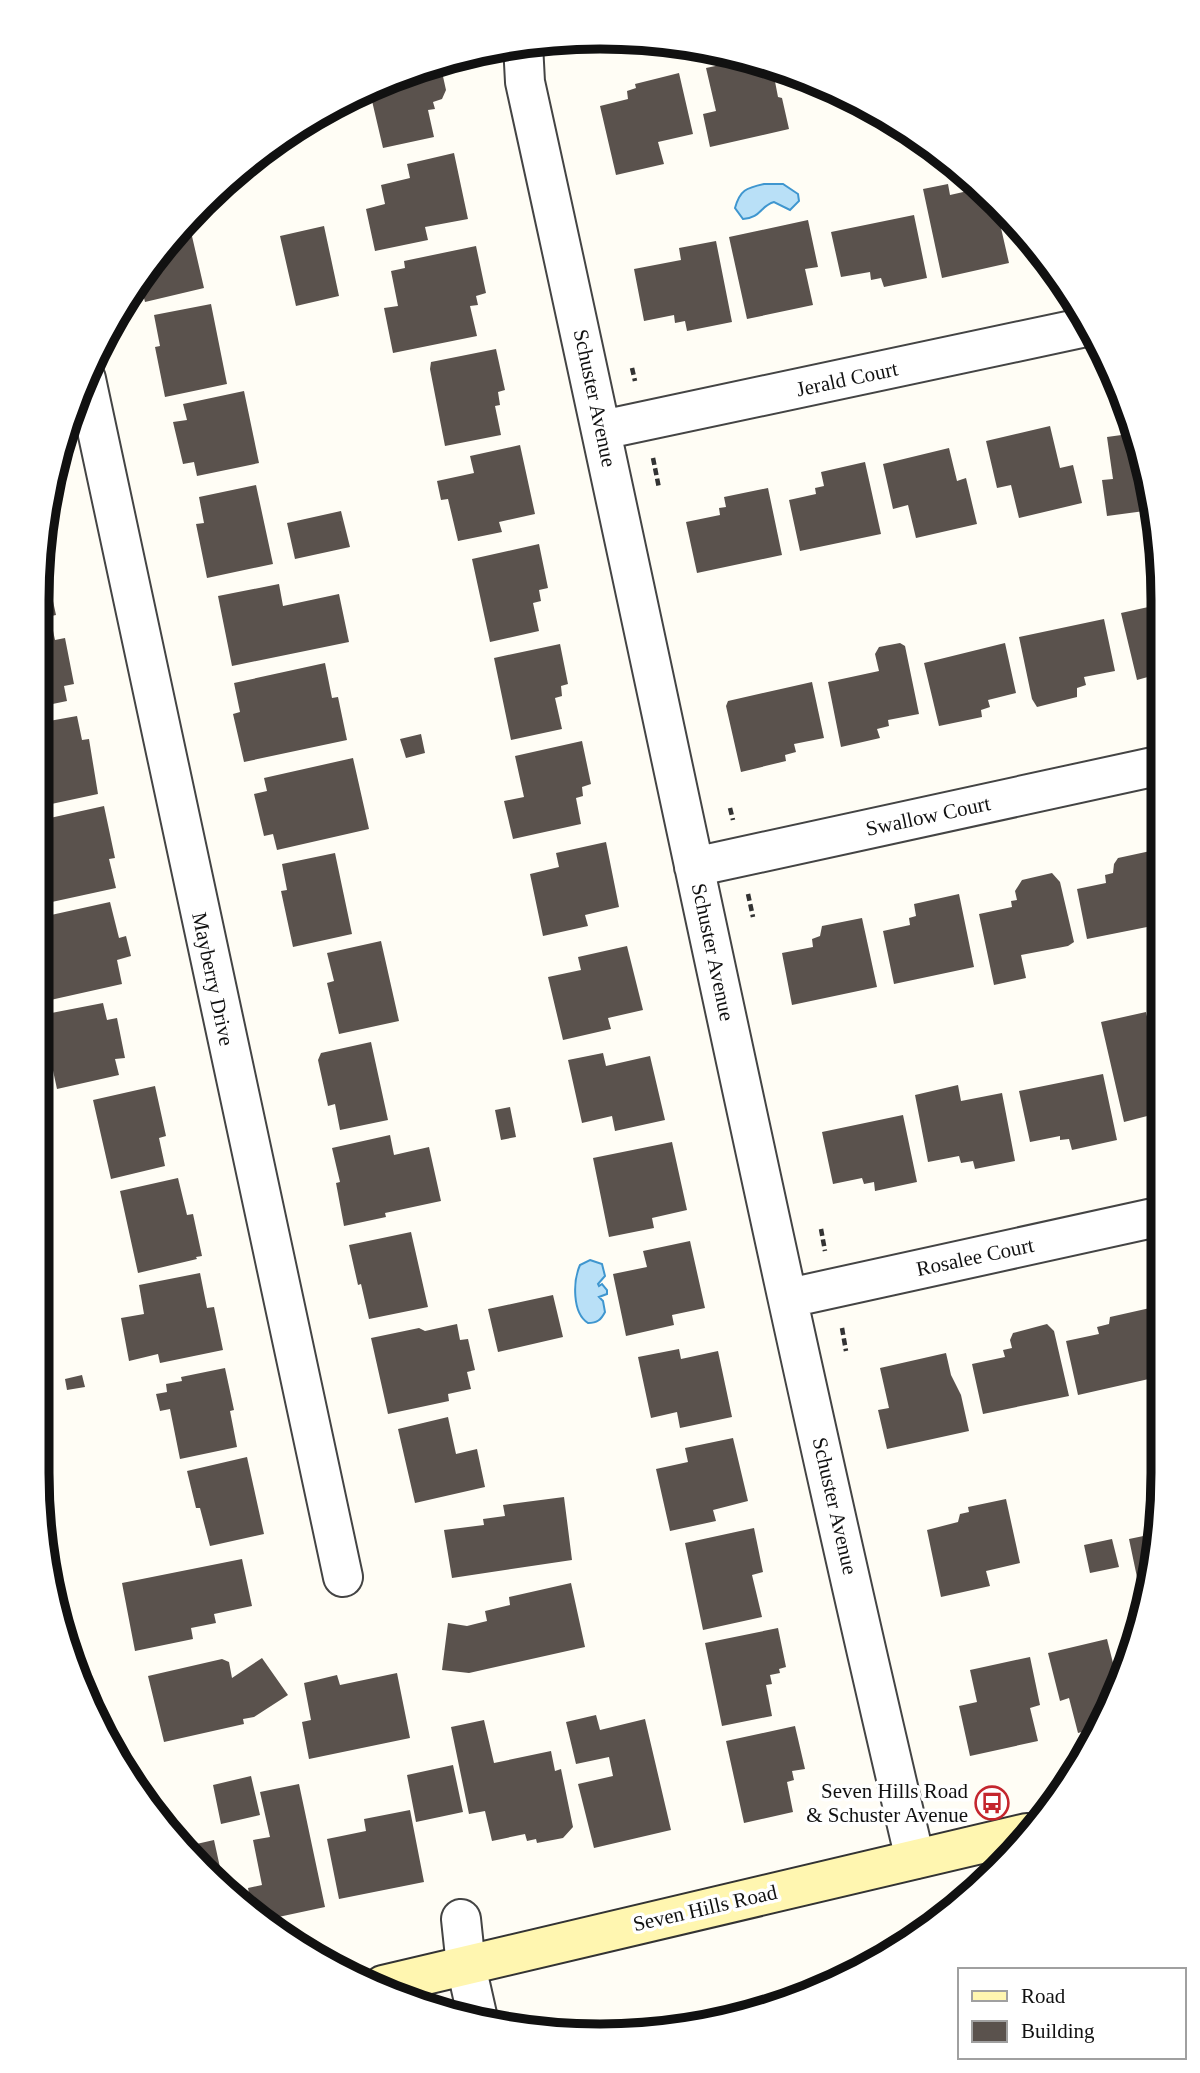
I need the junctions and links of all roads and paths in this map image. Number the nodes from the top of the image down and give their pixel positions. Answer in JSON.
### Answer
{"nodes":[{"id":1,"x":523,"y":55,"type":"edge"},
{"id":2,"x":1079,"y":328,"type":"edge"},
{"id":3,"x":89,"y":394,"type":"edge"},
{"id":4,"x":602,"y":430,"type":"junction"},
{"id":5,"x":1151,"y":767,"type":"edge"},
{"id":6,"x":694,"y":867,"type":"junction"},
{"id":7,"x":1151,"y":1218,"type":"edge"},
{"id":8,"x":789,"y":1298,"type":"junction"},
{"id":9,"x":343,"y":1577,"type":"dead end"},
{"id":10,"x":1014,"y":1836,"type":"edge"},
{"id":11,"x":915,"y":1859,"type":"junction"},
{"id":12,"x":461,"y":1919,"type":"dead end"},
{"id":13,"x":466,"y":1966,"type":"junction"},
{"id":14,"x":392,"y":1983,"type":"edge"},
{"id":15,"x":476,"y":2009,"type":"edge"}],
"edges":[{"from":1,"to":4,"type":"street","name":"Schuster Avenue"},
{"from":2,"to":4,"type":"street","name":"Jerald Court"},
{"from":3,"to":9,"type":"street","name":"Mayberry Drive"},
{"from":4,"to":6,"type":"street","name":"Schuster Avenue"},
{"from":5,"to":6,"type":"street","name":"Swallow Court"},
{"from":6,"to":8,"type":"street","name":"Schuster Avenue"},
{"from":7,"to":8,"type":"street","name":"Rosalee Court"},
{"from":8,"to":11,"type":"street","name":"Schuster Avenue"},
{"from":10,"to":11,"type":"street","name":"Seven Hills Road"},
{"from":11,"to":13,"type":"street","name":"Seven Hills Road"},
{"from":12,"to":13,"type":"street"},
{"from":13,"to":14,"type":"street","name":"Seven Hills Road"},
{"from":13,"to":15,"type":"street"}]}
